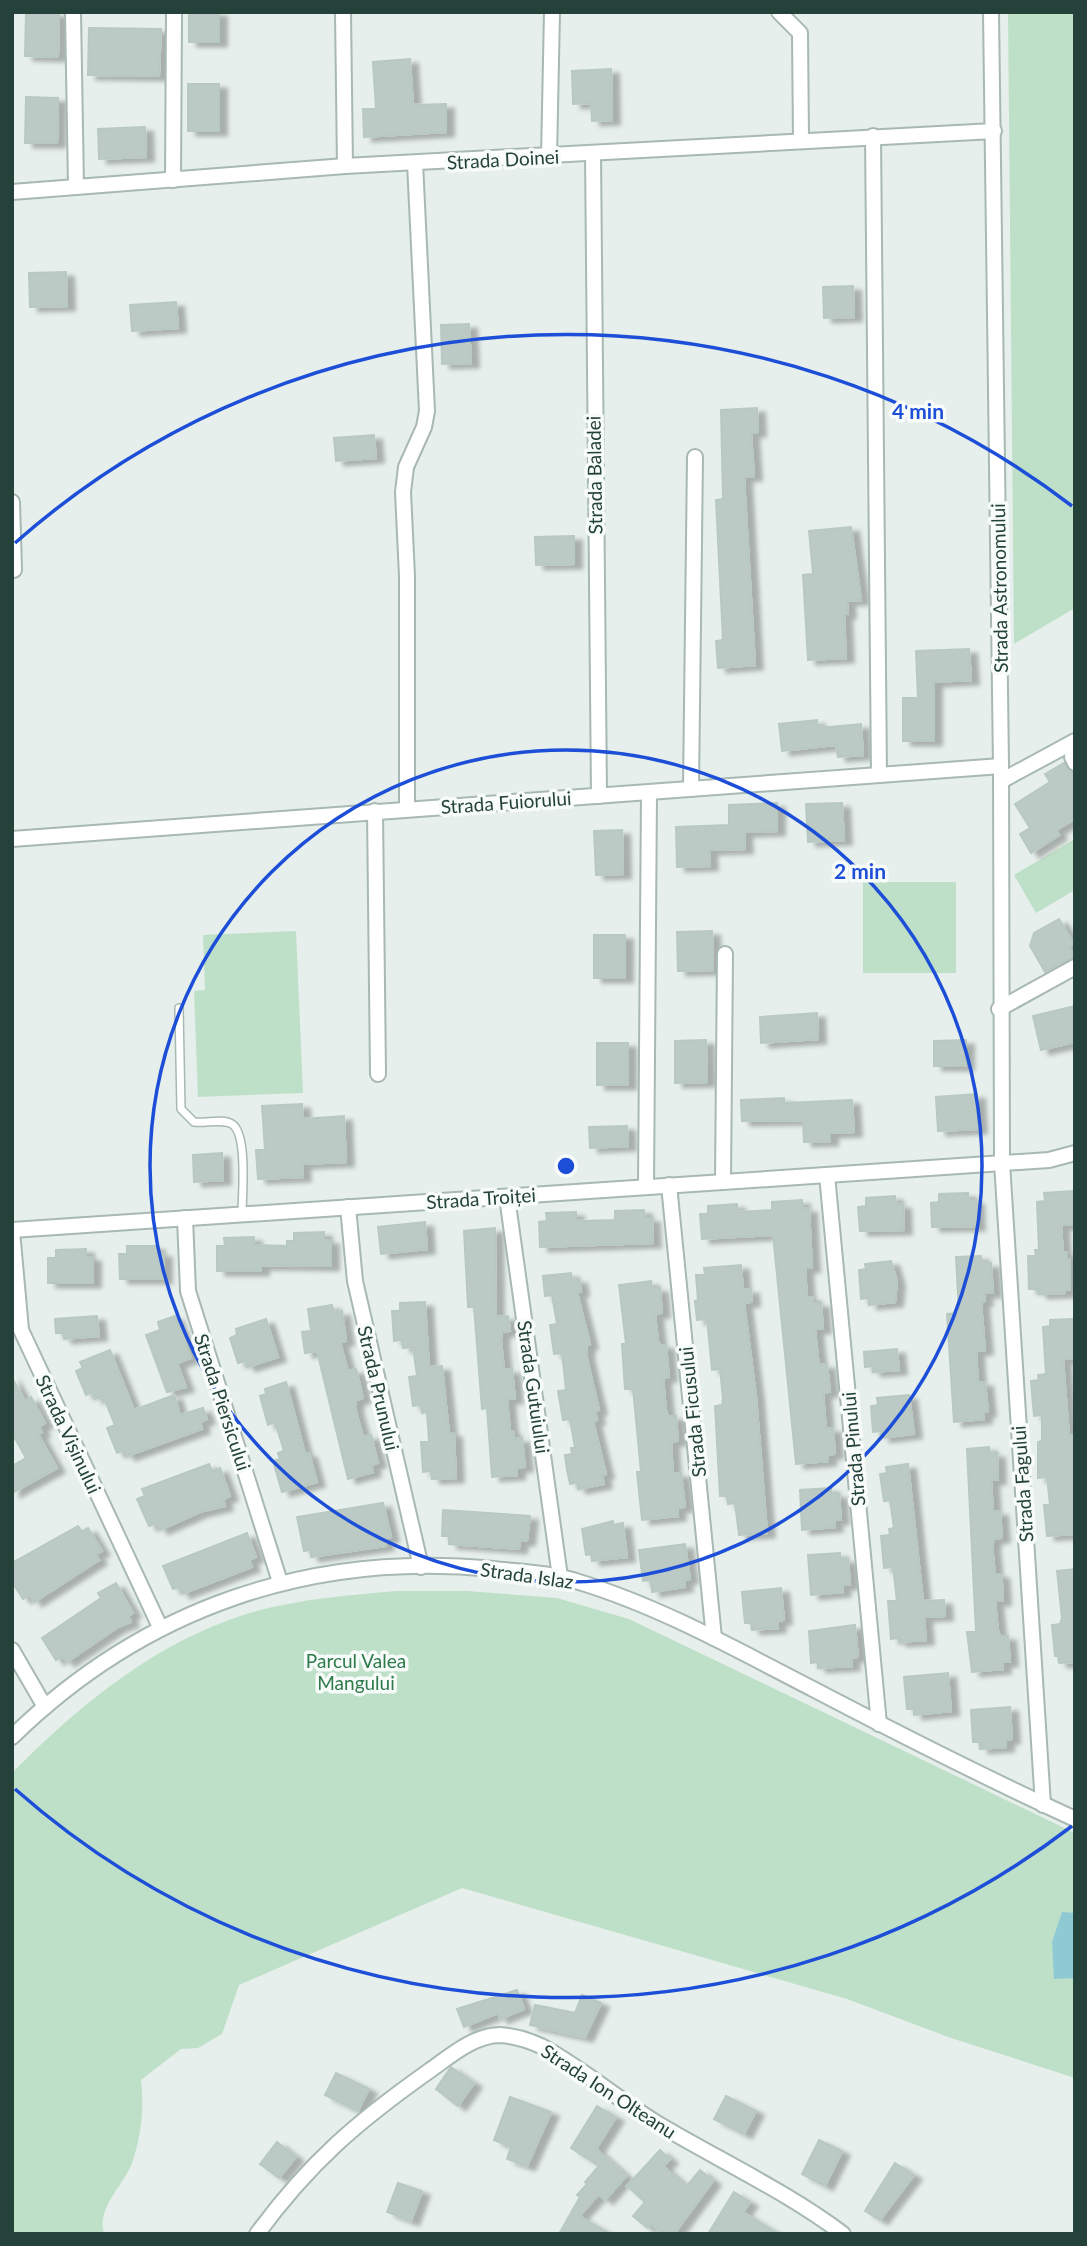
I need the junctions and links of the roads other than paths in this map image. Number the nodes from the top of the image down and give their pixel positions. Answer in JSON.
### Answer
{"nodes":[{"id":1,"x":73,"y":12,"type":"edge"},
{"id":2,"x":174,"y":12,"type":"edge"},
{"id":3,"x":343,"y":12,"type":"edge"},
{"id":4,"x":552,"y":12,"type":"edge"},
{"id":5,"x":779,"y":12,"type":"edge"},
{"id":6,"x":991,"y":12,"type":"edge"},
{"id":7,"x":993,"y":131,"type":"junction"},
{"id":8,"x":873,"y":136,"type":"junction"},
{"id":9,"x":801,"y":139,"type":"junction"},
{"id":10,"x":593,"y":153,"type":"junction"},
{"id":11,"x":549,"y":157,"type":"junction"},
{"id":12,"x":415,"y":163,"type":"junction"},
{"id":13,"x":345,"y":166,"type":"junction"},
{"id":14,"x":173,"y":180,"type":"junction"},
{"id":15,"x":76,"y":187,"type":"junction"},
{"id":16,"x":12,"y":192,"type":"edge"},
{"id":17,"x":695,"y":457,"type":"dead end"},
{"id":18,"x":12,"y":502,"type":"edge"},
{"id":19,"x":14,"y":570,"type":"dead end"},
{"id":20,"x":1075,"y":741,"type":"edge"},
{"id":21,"x":1001,"y":773,"type":"junction"},
{"id":22,"x":879,"y":775,"type":"junction"},
{"id":23,"x":691,"y":789,"type":"junction"},
{"id":24,"x":649,"y":793,"type":"junction"},
{"id":25,"x":599,"y":796,"type":"junction"},
{"id":26,"x":407,"y":808,"type":"junction"},
{"id":27,"x":375,"y":811,"type":"junction"},
{"id":28,"x":12,"y":839,"type":"edge"},
{"id":29,"x":725,"y":954,"type":"dead end"},
{"id":30,"x":1075,"y":967,"type":"edge"},
{"id":31,"x":179,"y":1008,"type":"dead end"},
{"id":32,"x":999,"y":1009,"type":"junction"},
{"id":33,"x":378,"y":1074,"type":"dead end"},
{"id":34,"x":1075,"y":1153,"type":"edge"},
{"id":35,"x":1002,"y":1163,"type":"junction"},
{"id":36,"x":827,"y":1175,"type":"junction"},
{"id":37,"x":723,"y":1182,"type":"junction"},
{"id":38,"x":669,"y":1185,"type":"junction"},
{"id":39,"x":646,"y":1187,"type":"junction"},
{"id":40,"x":507,"y":1197,"type":"junction"},
{"id":41,"x":348,"y":1207,"type":"junction"},
{"id":42,"x":242,"y":1215,"type":"junction"},
{"id":43,"x":185,"y":1218,"type":"junction"},
{"id":44,"x":12,"y":1231,"type":"edge"},
{"id":45,"x":421,"y":1567,"type":"junction"},
{"id":46,"x":560,"y":1577,"type":"junction"},
{"id":47,"x":280,"y":1582,"type":"junction"},
{"id":48,"x":160,"y":1628,"type":"junction"},
{"id":49,"x":714,"y":1638,"type":"junction"},
{"id":50,"x":12,"y":1650,"type":"edge"},
{"id":51,"x":45,"y":1707,"type":"junction"},
{"id":52,"x":879,"y":1724,"type":"junction"},
{"id":53,"x":12,"y":1737,"type":"edge"},
{"id":54,"x":1043,"y":1805,"type":"junction"},
{"id":55,"x":1075,"y":1819,"type":"edge"},
{"id":56,"x":257,"y":2234,"type":"edge"},
{"id":57,"x":843,"y":2234,"type":"edge"}],
"edges":[{"from":1,"to":15,"type":"street"},
{"from":2,"to":14,"type":"street"},
{"from":3,"to":13,"type":"street"},
{"from":4,"to":11,"type":"street"},
{"from":5,"to":9,"type":"street"},
{"from":6,"to":7,"type":"street","name":"Strada Astronomului"},
{"from":7,"to":8,"type":"street","name":"Strada Doinei"},
{"from":7,"to":21,"type":"street","name":"Strada Astronomului"},
{"from":8,"to":9,"type":"street","name":"Strada Doinei"},
{"from":8,"to":22,"type":"street"},
{"from":9,"to":10,"type":"street","name":"Strada Doinei"},
{"from":10,"to":11,"type":"street","name":"Strada Doinei"},
{"from":10,"to":25,"type":"street","name":"Strada Baladei"},
{"from":11,"to":12,"type":"street","name":"Strada Doinei"},
{"from":12,"to":13,"type":"street","name":"Strada Doinei"},
{"from":12,"to":26,"type":"street"},
{"from":13,"to":14,"type":"street","name":"Strada Doinei"},
{"from":14,"to":15,"type":"street","name":"Strada Doinei"},
{"from":15,"to":16,"type":"street","name":"Strada Doinei"},
{"from":17,"to":23,"type":"street"},
{"from":18,"to":19,"type":"street"},
{"from":20,"to":21,"type":"street"},
{"from":21,"to":22,"type":"street","name":"Strada Fuiorului"},
{"from":21,"to":32,"type":"street","name":"Strada Astronomului"},
{"from":22,"to":23,"type":"street","name":"Strada Fuiorului"},
{"from":23,"to":24,"type":"street","name":"Strada Fuiorului"},
{"from":24,"to":25,"type":"street","name":"Strada Fuiorului"},
{"from":24,"to":39,"type":"street"},
{"from":25,"to":26,"type":"street","name":"Strada Fuiorului"},
{"from":26,"to":27,"type":"street","name":"Strada Fuiorului"},
{"from":27,"to":28,"type":"street","name":"Strada Fuiorului"},
{"from":27,"to":33,"type":"street"},
{"from":29,"to":37,"type":"street"},
{"from":30,"to":32,"type":"street"},
{"from":31,"to":42,"type":"lane"},
{"from":32,"to":35,"type":"street","name":"Strada Astronomului"},
{"from":34,"to":35,"type":"street","name":"Strada Troiței"},
{"from":35,"to":36,"type":"street","name":"Strada Troiței"},
{"from":35,"to":54,"type":"street","name":"Strada Fagului"},
{"from":36,"to":37,"type":"street","name":"Strada Troiței"},
{"from":36,"to":52,"type":"street","name":"Strada Pinului"},
{"from":37,"to":38,"type":"street","name":"Strada Troiței"},
{"from":38,"to":39,"type":"street","name":"Strada Troiței"},
{"from":38,"to":49,"type":"street","name":"Strada Ficusului"},
{"from":39,"to":40,"type":"street","name":"Strada Troiței"},
{"from":40,"to":41,"type":"street","name":"Strada Troiței"},
{"from":40,"to":46,"type":"street","name":"Strada Gutuiului"},
{"from":41,"to":42,"type":"street","name":"Strada Troiței"},
{"from":41,"to":45,"type":"street","name":"Strada Prunului"},
{"from":42,"to":43,"type":"street","name":"Strada Troiței"},
{"from":43,"to":44,"type":"street","name":"Strada Troiței"},
{"from":43,"to":47,"type":"street","name":"Strada Piersicului"},
{"from":44,"to":48,"type":"street","name":"Strada Vișinului"},
{"from":45,"to":46,"type":"street","name":"Strada Islaz"},
{"from":45,"to":47,"type":"street","name":"Strada Islaz"},
{"from":46,"to":49,"type":"street","name":"Strada Islaz"},
{"from":47,"to":48,"type":"street","name":"Strada Islaz"},
{"from":48,"to":51,"type":"street","name":"Strada Islaz"},
{"from":49,"to":52,"type":"street","name":"Strada Islaz"},
{"from":50,"to":51,"type":"street"},
{"from":51,"to":53,"type":"street","name":"Strada Islaz"},
{"from":52,"to":54,"type":"street","name":"Strada Islaz"},
{"from":54,"to":55,"type":"street","name":"Strada Islaz"},
{"from":56,"to":57,"type":"street","name":"Strada Ion Olteanu"}]}
